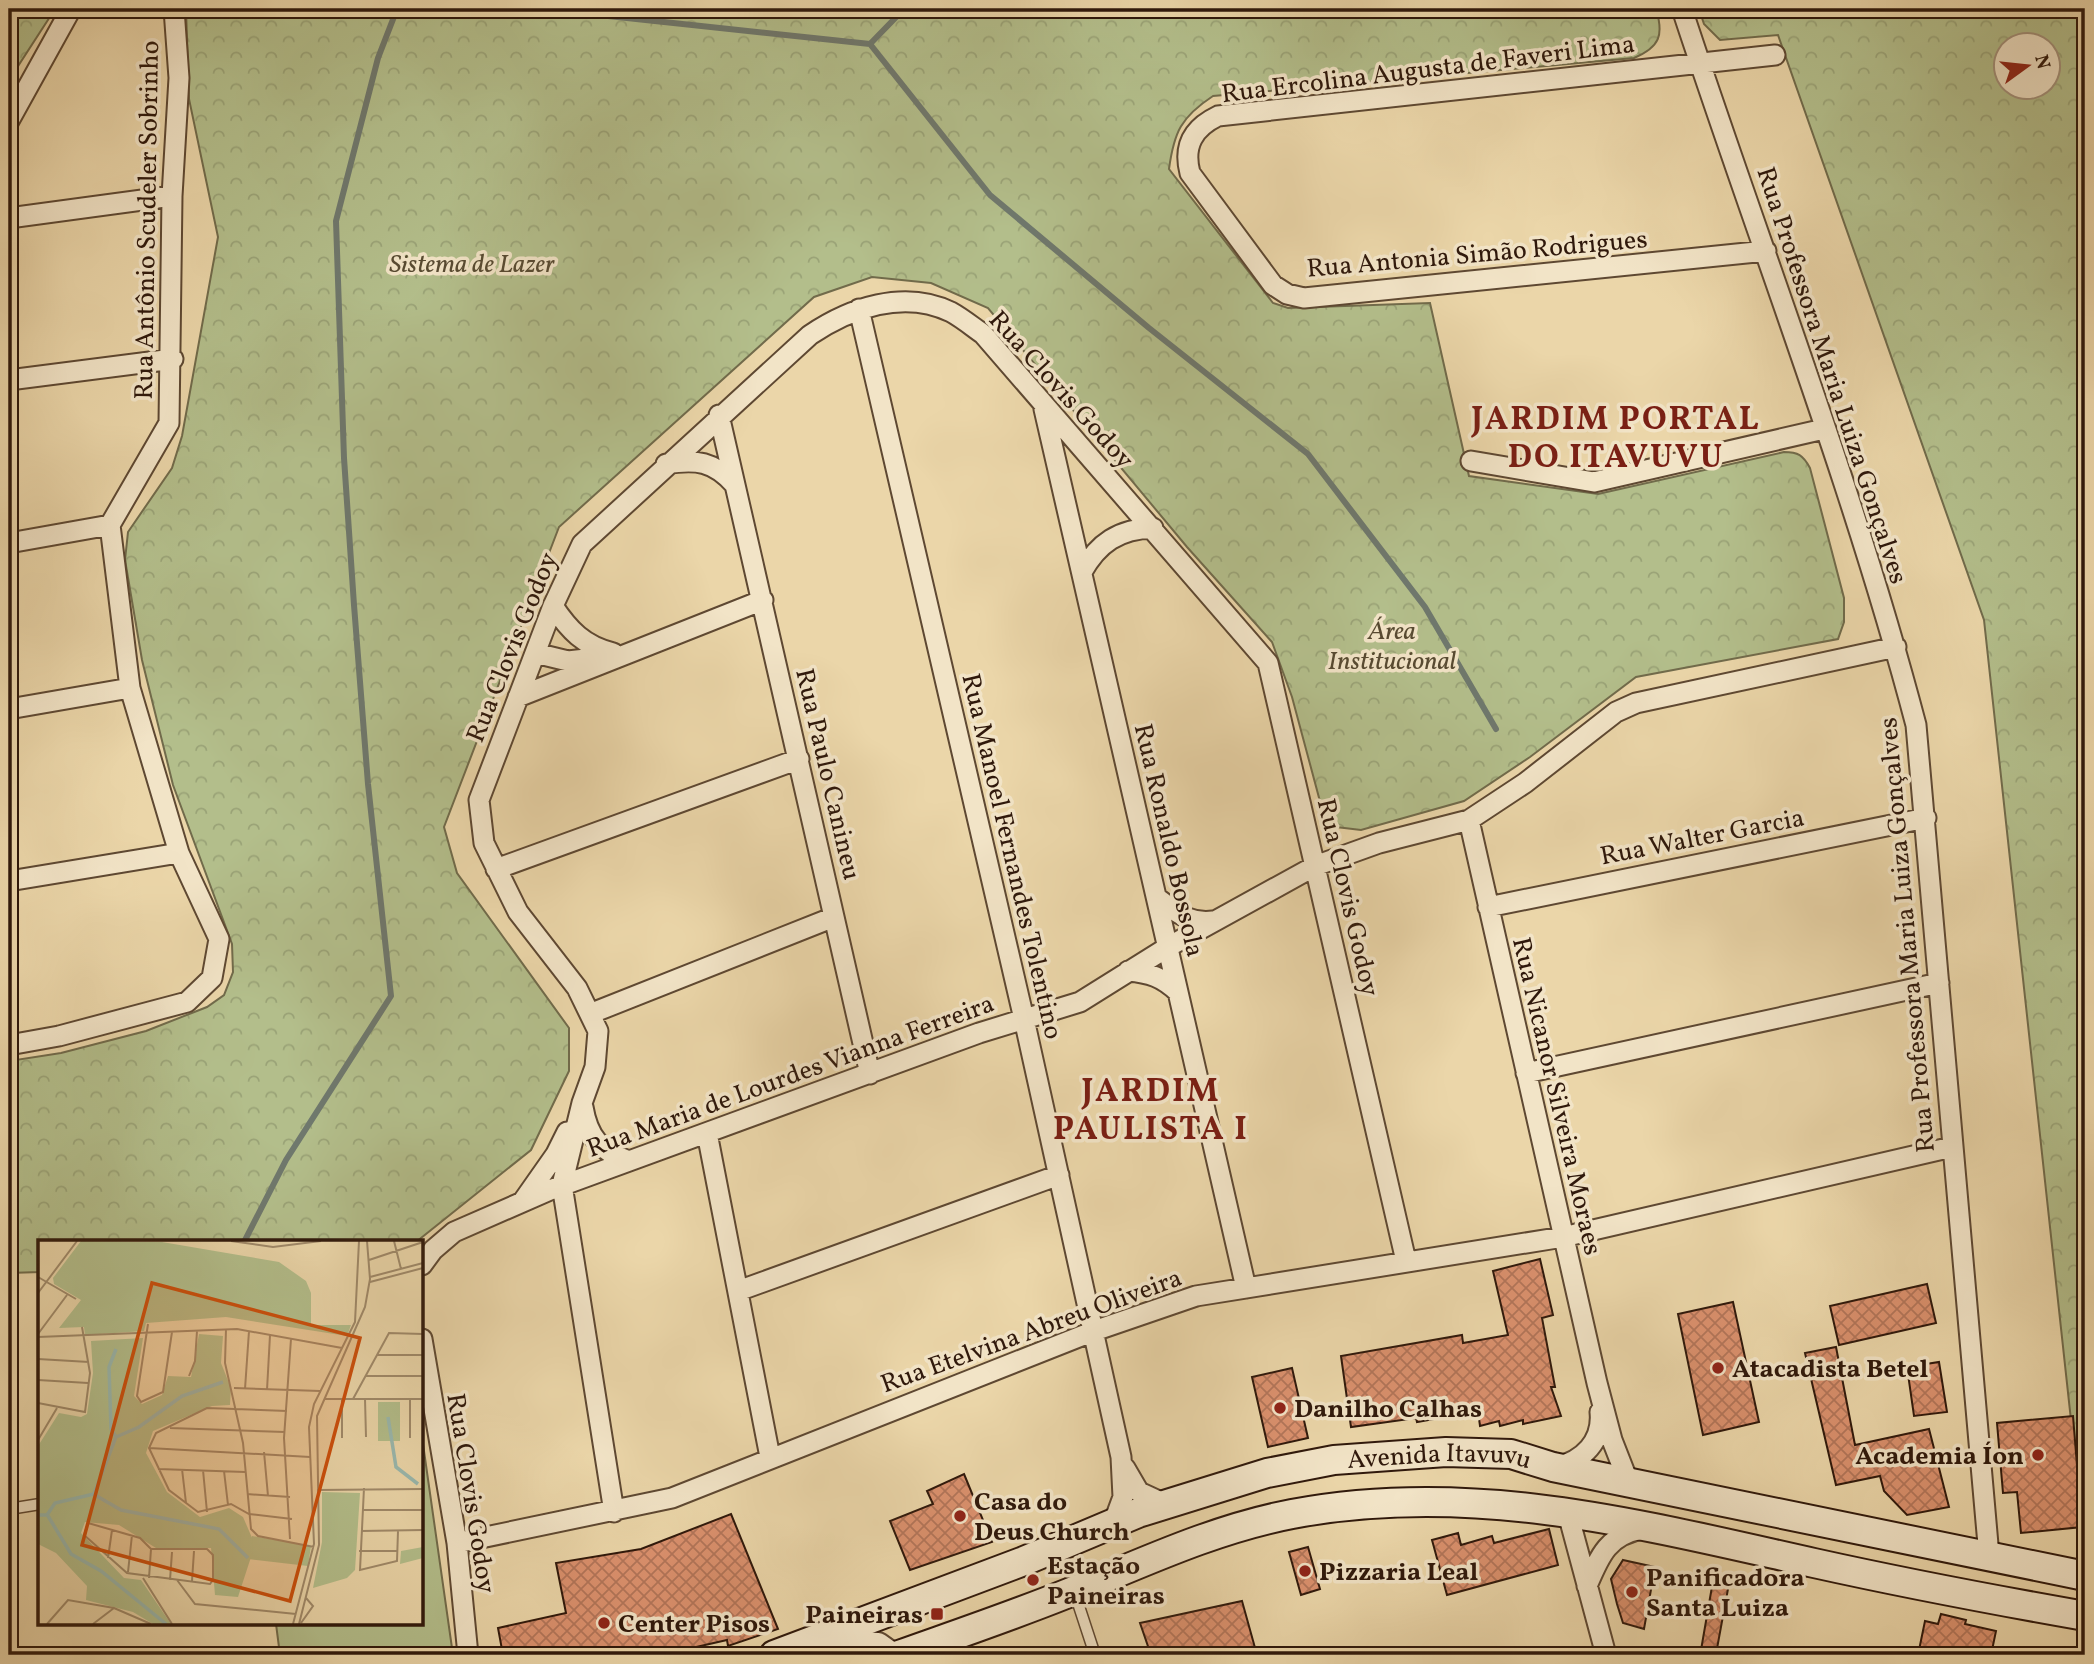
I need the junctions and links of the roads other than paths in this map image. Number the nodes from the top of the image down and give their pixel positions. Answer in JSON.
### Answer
{"nodes":[{"id":1,"x":71,"y":9,"type":"edge"},
{"id":2,"x":174,"y":9,"type":"edge"},
{"id":3,"x":1682,"y":9,"type":"edge"},
{"id":4,"x":1775,"y":55,"type":"dead end"},
{"id":5,"x":1700,"y":64,"type":"junction"},
{"id":6,"x":9,"y":121,"type":"edge"},
{"id":7,"x":172,"y":197,"type":"junction"},
{"id":8,"x":9,"y":218,"type":"edge"},
{"id":9,"x":1227,"y":223,"type":"joint"},
{"id":10,"x":1766,"y":251,"type":"junction"},
{"id":11,"x":859,"y":309,"type":"junction"},
{"id":12,"x":173,"y":359,"type":"junction"},
{"id":13,"x":9,"y":380,"type":"edge"},
{"id":14,"x":1043,"y":404,"type":"junction"},
{"id":15,"x":719,"y":415,"type":"junction"},
{"id":16,"x":1825,"y":429,"type":"junction"},
{"id":17,"x":1471,"y":461,"type":"dead end"},
{"id":18,"x":666,"y":464,"type":"junction"},
{"id":19,"x":736,"y":485,"type":"junction"},
{"id":20,"x":110,"y":525,"type":"junction"},
{"id":21,"x":1153,"y":528,"type":"junction"},
{"id":22,"x":9,"y":543,"type":"edge"},
{"id":23,"x":1082,"y":572,"type":"junction"},
{"id":24,"x":763,"y":600,"type":"junction"},
{"id":25,"x":553,"y":606,"type":"junction"},
{"id":26,"x":1896,"y":647,"type":"junction"},
{"id":27,"x":535,"y":653,"type":"junction"},
{"id":28,"x":621,"y":654,"type":"junction"},
{"id":29,"x":130,"y":688,"type":"junction"},
{"id":30,"x":518,"y":697,"type":"junction"},
{"id":31,"x":9,"y":709,"type":"edge"},
{"id":32,"x":799,"y":759,"type":"junction"},
{"id":33,"x":1926,"y":818,"type":"junction"},
{"id":34,"x":1469,"y":820,"type":"junction"},
{"id":35,"x":178,"y":853,"type":"junction"},
{"id":36,"x":1315,"y":866,"type":"junction"},
{"id":37,"x":496,"y":869,"type":"junction"},
{"id":38,"x":9,"y":881,"type":"edge"},
{"id":39,"x":1157,"y":898,"type":"junction"},
{"id":40,"x":1488,"y":907,"type":"junction"},
{"id":41,"x":834,"y":917,"type":"junction"},
{"id":42,"x":1218,"y":920,"type":"junction"},
{"id":43,"x":1168,"y":947,"type":"junction"},
{"id":44,"x":1128,"y":971,"type":"junction"},
{"id":45,"x":1939,"y":983,"type":"junction"},
{"id":46,"x":1178,"y":992,"type":"junction"},
{"id":47,"x":592,"y":1013,"type":"junction"},
{"id":48,"x":1024,"y":1019,"type":"junction"},
{"id":49,"x":9,"y":1045,"type":"edge"},
{"id":50,"x":1526,"y":1073,"type":"junction"},
{"id":51,"x":870,"y":1074,"type":"junction"},
{"id":52,"x":582,"y":1103,"type":"junction"},
{"id":53,"x":707,"y":1133,"type":"junction"},
{"id":54,"x":670,"y":1146,"type":"junction"},
{"id":55,"x":1952,"y":1147,"type":"junction"},
{"id":56,"x":556,"y":1154,"type":"junction"},
{"id":57,"x":629,"y":1161,"type":"junction"},
{"id":58,"x":1059,"y":1175,"type":"junction"},
{"id":59,"x":716,"y":1179,"type":"junction"},
{"id":60,"x":556,"y":1187,"type":"junction"},
{"id":61,"x":522,"y":1202,"type":"junction"},
{"id":62,"x":1563,"y":1237,"type":"junction"},
{"id":63,"x":1406,"y":1261,"type":"junction"},
{"id":64,"x":424,"y":1262,"type":"edge"},
{"id":65,"x":1246,"y":1288,"type":"junction"},
{"id":66,"x":738,"y":1291,"type":"junction"},
{"id":67,"x":1094,"y":1331,"type":"junction"},
{"id":68,"x":424,"y":1351,"type":"edge"},
{"id":69,"x":1597,"y":1383,"type":"junction"},
{"id":70,"x":771,"y":1457,"type":"junction"},
{"id":71,"x":1121,"y":1457,"type":"junction"},
{"id":72,"x":1583,"y":1463,"type":"junction"},
{"id":73,"x":1628,"y":1481,"type":"junction"},
{"id":74,"x":38,"y":1504,"type":"edge"},
{"id":75,"x":1165,"y":1504,"type":"junction"},
{"id":76,"x":9,"y":1509,"type":"edge"},
{"id":77,"x":614,"y":1512,"type":"junction"},
{"id":78,"x":1571,"y":1513,"type":"junction"},
{"id":79,"x":1113,"y":1524,"type":"junction"},
{"id":80,"x":1662,"y":1530,"type":"junction"},
{"id":81,"x":457,"y":1543,"type":"junction"},
{"id":82,"x":1989,"y":1556,"type":"junction"},
{"id":83,"x":2085,"y":1576,"type":"edge"},
{"id":84,"x":1587,"y":1586,"type":"junction"},
{"id":85,"x":1074,"y":1591,"type":"junction"},
{"id":86,"x":2085,"y":1616,"type":"edge"},
{"id":87,"x":815,"y":1641,"type":"junction"},
{"id":88,"x":1601,"y":1654,"type":"edge"},
{"id":89,"x":468,"y":1655,"type":"edge"},
{"id":90,"x":774,"y":1655,"type":"edge"},
{"id":91,"x":892,"y":1655,"type":"edge"},
{"id":92,"x":899,"y":1655,"type":"edge"},
{"id":93,"x":1095,"y":1655,"type":"edge"}],
"edges":[{"from":1,"to":6,"type":"street"},
{"from":2,"to":7,"type":"street","name":"Rua Antônio Scudeler Sobrinho"},
{"from":3,"to":5,"type":"street","name":"Rua Professora Maria Luiza Gonçalves"},
{"from":4,"to":5,"type":"street","name":"Rua Ercolina Augusta de Faveri Lima"},
{"from":5,"to":9,"type":"street","name":"Rua Ercolina Augusta de Faveri Lima"},
{"from":5,"to":10,"type":"street","name":"Rua Professora Maria Luiza Gonçalves"},
{"from":7,"to":8,"type":"street"},
{"from":7,"to":12,"type":"street","name":"Rua Antônio Scudeler Sobrinho"},
{"from":9,"to":10,"type":"street","name":"Rua Antonia Simão Rodrigues"},
{"from":10,"to":16,"type":"street","name":"Rua Professora Maria Luiza Gonçalves"},
{"from":11,"to":14,"type":"street","name":"Rua Clovis Godoy"},
{"from":11,"to":15,"type":"street","name":"Rua Clovis Godoy"},
{"from":11,"to":48,"type":"street","name":"Rua Manoel Fernandes Tolentino"},
{"from":12,"to":13,"type":"street"},
{"from":12,"to":20,"type":"street","name":"Rua Antônio Scudeler Sobrinho"},
{"from":14,"to":21,"type":"street","name":"Rua Clovis Godoy"},
{"from":14,"to":23,"type":"street","name":"Rua Ronaldo Bossola"},
{"from":15,"to":18,"type":"street","name":"Rua Clovis Godoy"},
{"from":15,"to":19,"type":"street","name":"Rua Paulo Canineu"},
{"from":16,"to":17,"type":"street"},
{"from":16,"to":26,"type":"street","name":"Rua Professora Maria Luiza Gonçalves"},
{"from":18,"to":19,"type":"street"},
{"from":18,"to":25,"type":"street","name":"Rua Clovis Godoy"},
{"from":19,"to":24,"type":"street","name":"Rua Paulo Canineu"},
{"from":20,"to":22,"type":"street"},
{"from":20,"to":29,"type":"street"},
{"from":21,"to":23,"type":"street"},
{"from":21,"to":36,"type":"street","name":"Rua Clovis Godoy"},
{"from":23,"to":39,"type":"street","name":"Rua Ronaldo Bossola"},
{"from":24,"to":28,"type":"street"},
{"from":24,"to":32,"type":"street","name":"Rua Paulo Canineu"},
{"from":25,"to":27,"type":"street","name":"Rua Clovis Godoy"},
{"from":25,"to":28,"type":"street"},
{"from":26,"to":33,"type":"street","name":"Rua Professora Maria Luiza Gonçalves"},
{"from":26,"to":34,"type":"street","name":"Rua Maria de Lourdes Vianna Ferreira"},
{"from":27,"to":28,"type":"street"},
{"from":27,"to":30,"type":"street","name":"Rua Clovis Godoy"},
{"from":28,"to":30,"type":"street"},
{"from":29,"to":31,"type":"street"},
{"from":29,"to":35,"type":"street"},
{"from":30,"to":37,"type":"street","name":"Rua Clovis Godoy"},
{"from":32,"to":37,"type":"street"},
{"from":32,"to":41,"type":"street","name":"Rua Paulo Canineu"},
{"from":33,"to":40,"type":"street","name":"Rua Walter Garcia"},
{"from":33,"to":45,"type":"street","name":"Rua Professora Maria Luiza Gonçalves"},
{"from":34,"to":36,"type":"street","name":"Rua Maria de Lourdes Vianna Ferreira"},
{"from":34,"to":40,"type":"street","name":"Rua Nicanor Silveira Moraes"},
{"from":35,"to":38,"type":"street"},
{"from":35,"to":49,"type":"street"},
{"from":36,"to":42,"type":"street","name":"Rua Maria de Lourdes Vianna Ferreira"},
{"from":36,"to":63,"type":"street","name":"Rua Clovis Godoy"},
{"from":37,"to":47,"type":"street","name":"Rua Clovis Godoy"},
{"from":39,"to":42,"type":"street"},
{"from":39,"to":43,"type":"street","name":"Rua Ronaldo Bossola"},
{"from":40,"to":50,"type":"street","name":"Rua Nicanor Silveira Moraes"},
{"from":41,"to":47,"type":"street"},
{"from":41,"to":51,"type":"street","name":"Rua Paulo Canineu"},
{"from":42,"to":43,"type":"street","name":"Rua Maria de Lourdes Vianna Ferreira"},
{"from":43,"to":44,"type":"street","name":"Rua Maria de Lourdes Vianna Ferreira"},
{"from":43,"to":46,"type":"street","name":"Rua Ronaldo Bossola"},
{"from":44,"to":46,"type":"street"},
{"from":44,"to":48,"type":"street","name":"Rua Maria de Lourdes Vianna Ferreira"},
{"from":45,"to":50,"type":"street"},
{"from":45,"to":55,"type":"street","name":"Rua Professora Maria Luiza Gonçalves"},
{"from":46,"to":65,"type":"street","name":"Rua Ronaldo Bossola"},
{"from":47,"to":52,"type":"street","name":"Rua Clovis Godoy"},
{"from":48,"to":51,"type":"street","name":"Rua Maria de Lourdes Vianna Ferreira"},
{"from":48,"to":58,"type":"street","name":"Rua Manoel Fernandes Tolentino"},
{"from":50,"to":62,"type":"street","name":"Rua Nicanor Silveira Moraes"},
{"from":51,"to":53,"type":"street","name":"Rua Maria de Lourdes Vianna Ferreira"},
{"from":52,"to":56,"type":"street","name":"Rua Clovis Godoy"},
{"from":52,"to":57,"type":"street"},
{"from":52,"to":60,"type":"street","name":"Rua Clovis Godoy"},
{"from":53,"to":54,"type":"street","name":"Rua Maria de Lourdes Vianna Ferreira"},
{"from":53,"to":59,"type":"street"},
{"from":54,"to":57,"type":"street","name":"Rua Maria de Lourdes Vianna Ferreira"},
{"from":54,"to":59,"type":"street"},
{"from":55,"to":62,"type":"street","name":"Rua Etelvina Abreu Oliveira"},
{"from":55,"to":82,"type":"street","name":"Rua Professora Maria Luiza Gonçalves"},
{"from":56,"to":60,"type":"street","name":"Rua Clovis Godoy"},
{"from":56,"to":61,"type":"street","name":"Rua Clovis Godoy"},
{"from":57,"to":60,"type":"street","name":"Rua Maria de Lourdes Vianna Ferreira"},
{"from":58,"to":66,"type":"street"},
{"from":58,"to":67,"type":"street","name":"Rua Manoel Fernandes Tolentino"},
{"from":59,"to":66,"type":"street"},
{"from":60,"to":61,"type":"street"},
{"from":60,"to":77,"type":"street"},
{"from":61,"to":64,"type":"street"},
{"from":62,"to":63,"type":"street","name":"Rua Etelvina Abreu Oliveira"},
{"from":62,"to":69,"type":"street","name":"Rua Nicanor Silveira Moraes"},
{"from":63,"to":65,"type":"street","name":"Rua Etelvina Abreu Oliveira"},
{"from":65,"to":67,"type":"street","name":"Rua Etelvina Abreu Oliveira"},
{"from":66,"to":70,"type":"street"},
{"from":67,"to":70,"type":"street","name":"Rua Etelvina Abreu Oliveira"},
{"from":67,"to":71,"type":"street","name":"Rua Manoel Fernandes Tolentino"},
{"from":68,"to":81,"type":"street","name":"Rua Clovis Godoy"},
{"from":69,"to":72,"type":"street","name":"Rua Nicanor Silveira Moraes"},
{"from":69,"to":73,"type":"street","name":"Rua Nicanor Silveira Moraes"},
{"from":70,"to":77,"type":"street","name":"Rua Etelvina Abreu Oliveira"},
{"from":71,"to":75,"type":"street","name":"Rua Manoel Fernandes Tolentino"},
{"from":71,"to":79,"type":"street","name":"Rua Manoel Fernandes Tolentino"},
{"from":72,"to":73,"type":"main road","name":"Avenida Itavuvu"},
{"from":72,"to":75,"type":"main road","name":"Avenida Itavuvu"},
{"from":72,"to":78,"type":"main road"},
{"from":73,"to":80,"type":"main road"},
{"from":73,"to":82,"type":"main road","name":"Avenida Itavuvu"},
{"from":74,"to":76,"type":"lane"},
{"from":75,"to":79,"type":"main road","name":"Avenida Itavuvu"},
{"from":77,"to":81,"type":"street","name":"Rua Etelvina Abreu Oliveira"},
{"from":78,"to":80,"type":"main road","name":"Avenida Itavuvu"},
{"from":78,"to":84,"type":"street"},
{"from":78,"to":85,"type":"main road","name":"Avenida Itavuvu"},
{"from":79,"to":87,"type":"main road","name":"Avenida Itavuvu"},
{"from":80,"to":84,"type":"street"},
{"from":80,"to":86,"type":"main road","name":"Avenida Itavuvu"},
{"from":81,"to":89,"type":"street","name":"Rua Clovis Godoy"},
{"from":82,"to":83,"type":"main road","name":"Avenida Itavuvu"},
{"from":84,"to":88,"type":"street"},
{"from":85,"to":92,"type":"main road","name":"Avenida Itavuvu"},
{"from":85,"to":93,"type":"lane"},
{"from":87,"to":90,"type":"main road","name":"Avenida Itavuvu"},
{"from":87,"to":91,"type":"street","name":"Avenida Itavuvu"}]}
